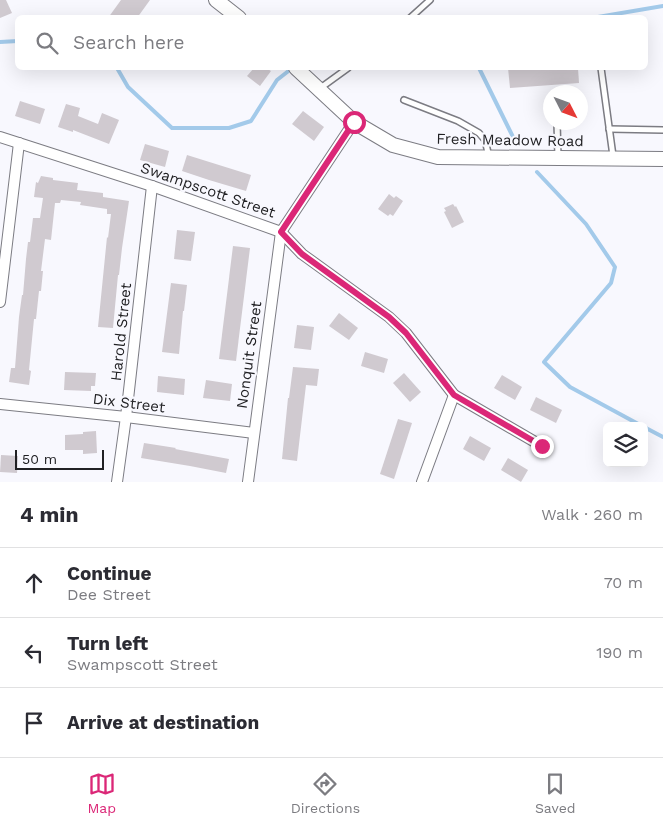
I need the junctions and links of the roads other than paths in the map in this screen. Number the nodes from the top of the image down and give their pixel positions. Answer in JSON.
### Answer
{"nodes":[{"id":1,"x":216,"y":0,"type":"edge"},
{"id":2,"x":430,"y":0,"type":"edge"},
{"id":3,"x":234,"y":15,"type":"edge"},
{"id":4,"x":413,"y":15,"type":"edge"},
{"id":5,"x":298,"y":70,"type":"edge"},
{"id":6,"x":345,"y":70,"type":"edge"},
{"id":7,"x":601,"y":70,"type":"edge"},
{"id":8,"x":319,"y":90,"type":"junction"},
{"id":9,"x":404,"y":100,"type":"dead end"},
{"id":10,"x":354,"y":122,"type":"junction"},
{"id":11,"x":609,"y":129,"type":"junction"},
{"id":12,"x":557,"y":130,"type":"edge"},
{"id":13,"x":663,"y":130,"type":"edge"},
{"id":14,"x":0,"y":137,"type":"edge"},
{"id":15,"x":19,"y":143,"type":"junction"},
{"id":16,"x":489,"y":157,"type":"junction"},
{"id":17,"x":558,"y":158,"type":"junction"},
{"id":18,"x":613,"y":159,"type":"junction"},
{"id":19,"x":663,"y":159,"type":"edge"},
{"id":20,"x":152,"y":186,"type":"junction"},
{"id":21,"x":281,"y":232,"type":"junction"},
{"id":22,"x":0,"y":302,"type":"edge"},
{"id":23,"x":454,"y":395,"type":"junction"},
{"id":24,"x":0,"y":404,"type":"edge"},
{"id":25,"x":126,"y":417,"type":"junction"},
{"id":26,"x":254,"y":433,"type":"junction"},
{"id":27,"x":542,"y":446,"type":"dead end"},
{"id":28,"x":117,"y":482,"type":"edge"},
{"id":29,"x":248,"y":482,"type":"edge"},
{"id":30,"x":422,"y":482,"type":"edge"}],
"edges":[{"from":1,"to":3,"type":"street"},
{"from":2,"to":4,"type":"lane"},
{"from":5,"to":8,"type":"street","name":"Fresh Meadow Road"},
{"from":6,"to":8,"type":"lane"},
{"from":7,"to":11,"type":"lane"},
{"from":8,"to":10,"type":"street","name":"Fresh Meadow Road"},
{"from":9,"to":16,"type":"lane"},
{"from":10,"to":16,"type":"street","name":"Fresh Meadow Road"},
{"from":10,"to":21,"type":"street"},
{"from":11,"to":13,"type":"lane"},
{"from":11,"to":18,"type":"lane"},
{"from":12,"to":17,"type":"lane"},
{"from":14,"to":15,"type":"street","name":"Swampscott Street"},
{"from":15,"to":20,"type":"street","name":"Swampscott Street"},
{"from":15,"to":22,"type":"street"},
{"from":16,"to":17,"type":"street","name":"Fresh Meadow Road"},
{"from":17,"to":18,"type":"street","name":"Fresh Meadow Road"},
{"from":18,"to":19,"type":"street","name":"Fresh Meadow Road"},
{"from":20,"to":21,"type":"street","name":"Swampscott Street"},
{"from":20,"to":25,"type":"street","name":"Harold Street"},
{"from":21,"to":23,"type":"street","name":"Swampscott Street"},
{"from":21,"to":26,"type":"street","name":"Nonquit Street"},
{"from":23,"to":27,"type":"street","name":"Swampscott Street"},
{"from":23,"to":30,"type":"street"},
{"from":24,"to":25,"type":"street","name":"Dix Street"},
{"from":25,"to":26,"type":"street","name":"Dix Street"},
{"from":25,"to":28,"type":"street","name":"Harold Street"},
{"from":26,"to":29,"type":"street","name":"Nonquit Street"}]}
